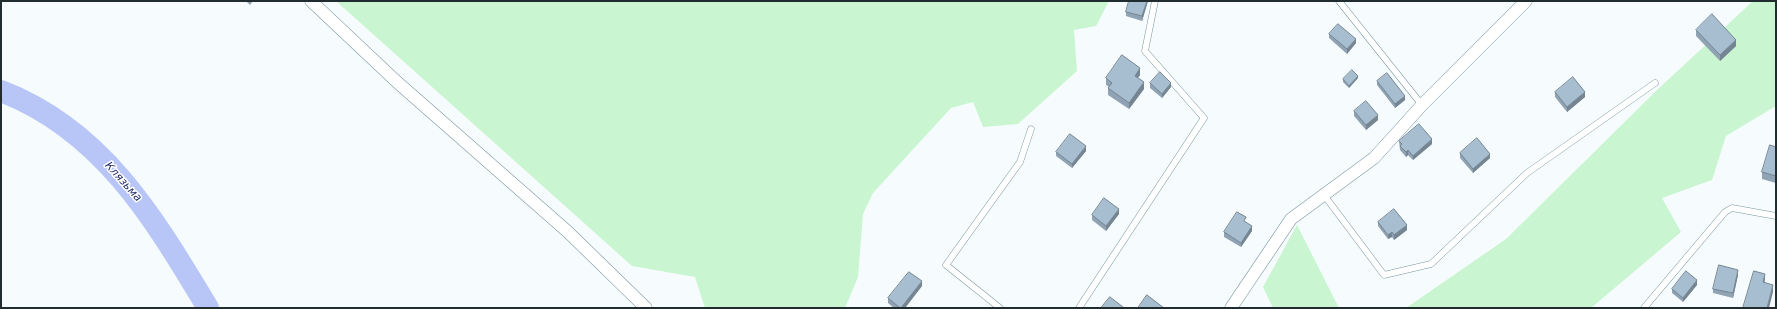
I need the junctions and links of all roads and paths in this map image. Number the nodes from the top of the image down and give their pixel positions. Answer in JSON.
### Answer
{"nodes":[{"id":1,"x":311,"y":1,"type":"edge"},
{"id":2,"x":1155,"y":1,"type":"edge"},
{"id":3,"x":1340,"y":1,"type":"edge"},
{"id":4,"x":1526,"y":1,"type":"edge"},
{"id":5,"x":1655,"y":83,"type":"dead end"},
{"id":6,"x":1422,"y":105,"type":"junction"},
{"id":7,"x":1032,"y":128,"type":"dead end"},
{"id":8,"x":1324,"y":195,"type":"junction"},
{"id":9,"x":1776,"y":216,"type":"edge"},
{"id":10,"x":646,"y":308,"type":"edge"},
{"id":11,"x":1000,"y":308,"type":"edge"},
{"id":12,"x":1079,"y":308,"type":"edge"},
{"id":13,"x":1231,"y":308,"type":"edge"},
{"id":14,"x":1644,"y":308,"type":"edge"}],
"edges":[{"from":1,"to":10,"type":"street"},
{"from":2,"to":12,"type":"lane"},
{"from":3,"to":6,"type":"lane"},
{"from":4,"to":6,"type":"street"},
{"from":5,"to":8,"type":"lane"},
{"from":6,"to":8,"type":"street"},
{"from":7,"to":11,"type":"lane"},
{"from":8,"to":13,"type":"street"},
{"from":9,"to":14,"type":"lane"}]}
